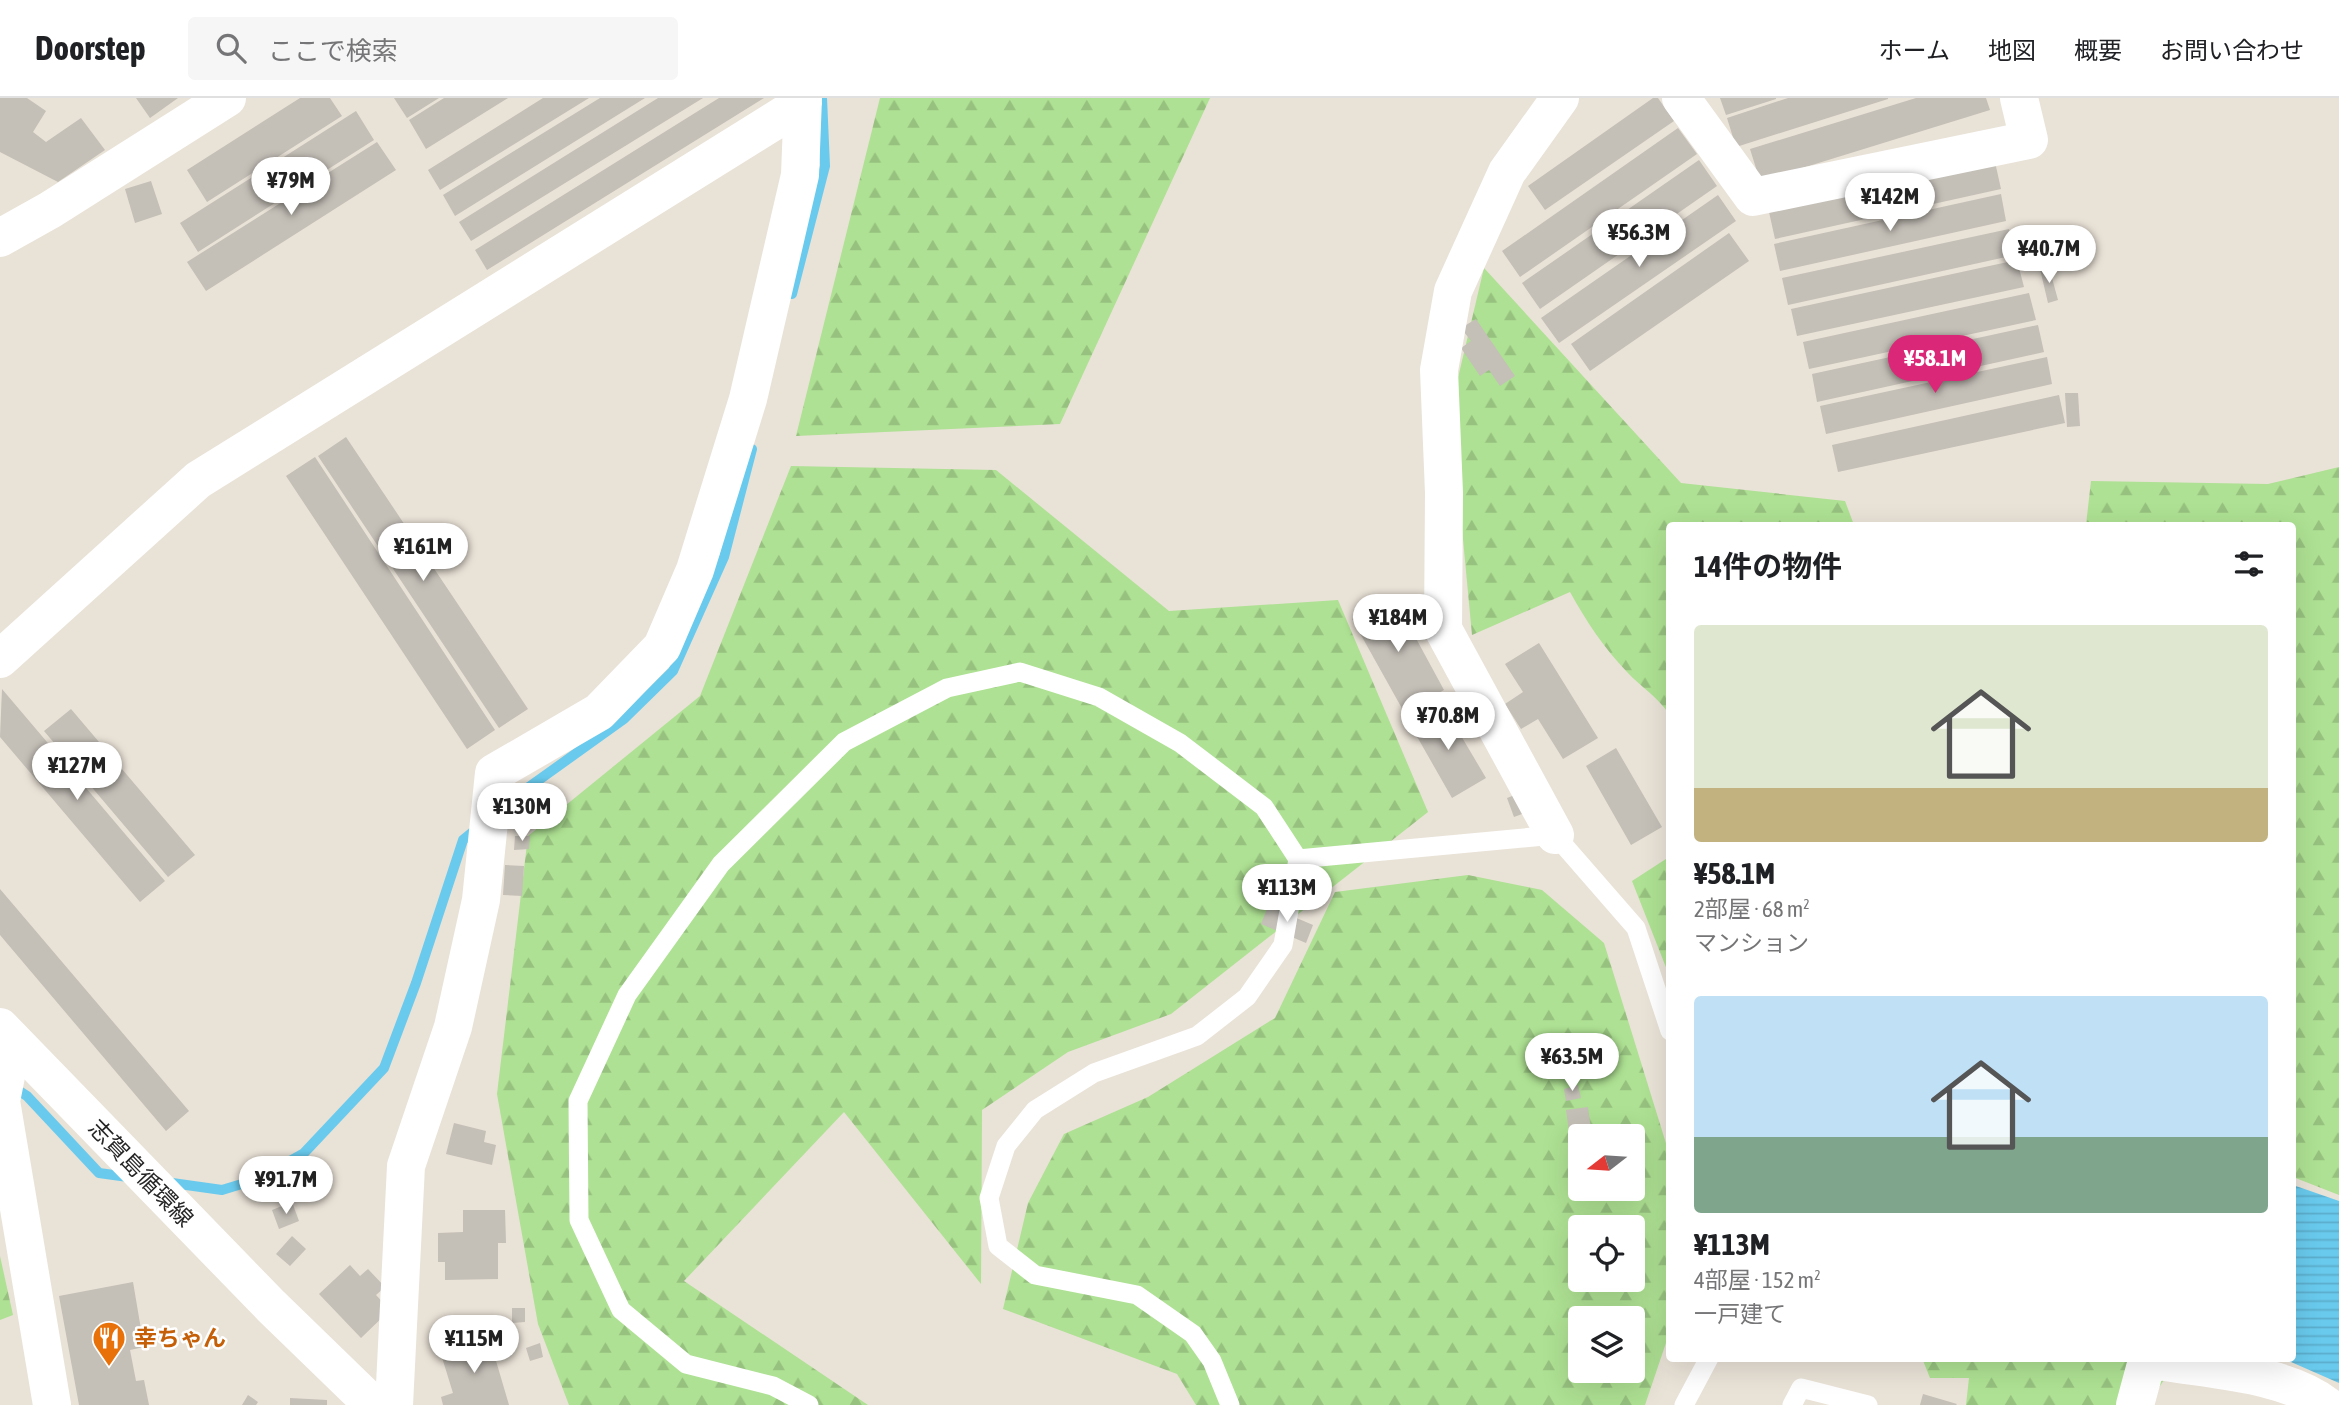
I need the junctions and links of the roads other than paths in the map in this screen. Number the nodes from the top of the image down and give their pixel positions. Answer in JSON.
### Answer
{"nodes":[{"id":1,"x":227,"y":98,"type":"edge"},
{"id":2,"x":1560,"y":98,"type":"edge"},
{"id":3,"x":1681,"y":98,"type":"edge"},
{"id":4,"x":2019,"y":98,"type":"edge"},
{"id":5,"x":803,"y":100,"type":"edge"},
{"id":6,"x":0,"y":238,"type":"edge"},
{"id":7,"x":0,"y":659,"type":"edge"},
{"id":8,"x":1555,"y":835,"type":"junction"},
{"id":9,"x":1298,"y":859,"type":"junction"},
{"id":10,"x":1666,"y":1019,"type":"edge"},
{"id":11,"x":6,"y":1034,"type":"edge"},
{"id":12,"x":1707,"y":1362,"type":"edge"},
{"id":13,"x":2157,"y":1362,"type":"edge"},
{"id":14,"x":2165,"y":1362,"type":"edge"},
{"id":15,"x":52,"y":1405,"type":"edge"},
{"id":16,"x":373,"y":1405,"type":"edge"},
{"id":17,"x":394,"y":1405,"type":"edge"},
{"id":18,"x":809,"y":1405,"type":"edge"},
{"id":19,"x":1230,"y":1405,"type":"edge"},
{"id":20,"x":1684,"y":1405,"type":"edge"},
{"id":21,"x":1792,"y":1405,"type":"edge"},
{"id":22,"x":1868,"y":1405,"type":"edge"},
{"id":23,"x":2135,"y":1405,"type":"edge"},
{"id":24,"x":2326,"y":1405,"type":"edge"}],
"edges":[{"from":1,"to":6,"type":"street"},
{"from":2,"to":8,"type":"street"},
{"from":3,"to":4,"type":"street"},
{"from":5,"to":7,"type":"street"},
{"from":5,"to":17,"type":"street"},
{"from":8,"to":9,"type":"lane"},
{"from":8,"to":10,"type":"lane"},
{"from":9,"to":18,"type":"lane"},
{"from":9,"to":19,"type":"lane"},
{"from":11,"to":15,"type":"street"},
{"from":11,"to":16,"type":"street","name":"志賀島循環線"},
{"from":12,"to":20,"type":"lane"},
{"from":13,"to":23,"type":"street"},
{"from":14,"to":24,"type":"street"},
{"from":21,"to":22,"type":"lane"}]}
